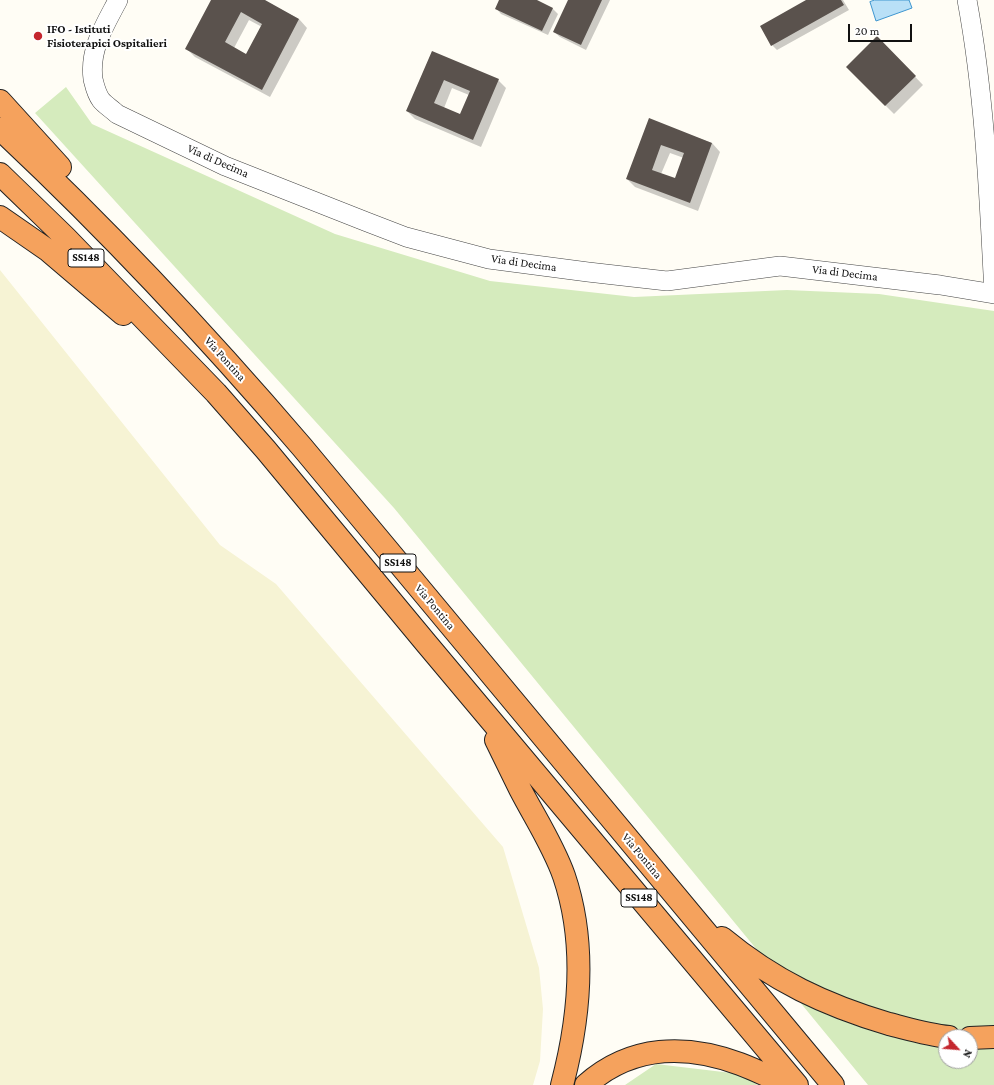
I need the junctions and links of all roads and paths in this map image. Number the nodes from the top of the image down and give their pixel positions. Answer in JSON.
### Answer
{"nodes":[{"id":1,"x":118,"y":0,"type":"edge"},
{"id":2,"x":967,"y":0,"type":"edge"},
{"id":3,"x":0,"y":101,"type":"edge"},
{"id":4,"x":0,"y":129,"type":"edge"},
{"id":5,"x":0,"y":174,"type":"edge"},
{"id":6,"x":0,"y":217,"type":"edge"},
{"id":7,"x":102,"y":229,"type":"junction"},
{"id":8,"x":994,"y":294,"type":"edge"},
{"id":9,"x":169,"y":344,"type":"junction"},
{"id":10,"x":482,"y":710,"type":"junction"},
{"id":11,"x":683,"y":906,"type":"junction"},
{"id":12,"x":938,"y":1035,"type":"edge"},
{"id":13,"x":978,"y":1038,"type":"edge"},
{"id":14,"x":994,"y":1038,"type":"edge"},
{"id":15,"x":562,"y":1085,"type":"edge"},
{"id":16,"x":586,"y":1085,"type":"edge"},
{"id":17,"x":788,"y":1085,"type":"edge"},
{"id":18,"x":797,"y":1085,"type":"edge"},
{"id":19,"x":833,"y":1085,"type":"edge"}],
"edges":[{"from":1,"to":8,"type":"street","name":"Via di Decima"},
{"from":2,"to":8,"type":"street"},
{"from":3,"to":7,"type":"highway"},
{"from":4,"to":7,"type":"highway","name":"Via Pontina","number":"SS148"},
{"from":5,"to":9,"type":"highway","number":"SS148"},
{"from":6,"to":9,"type":"highway"},
{"from":7,"to":11,"type":"highway","name":"Via Pontina","number":"SS148"},
{"from":9,"to":10,"type":"highway","number":"SS148"},
{"from":10,"to":15,"type":"highway"},
{"from":10,"to":18,"type":"highway","number":"SS148"},
{"from":11,"to":12,"type":"highway"},
{"from":11,"to":19,"type":"highway","name":"Via Pontina","number":"SS148"},
{"from":13,"to":14,"type":"highway"},
{"from":16,"to":17,"type":"highway"}]}
